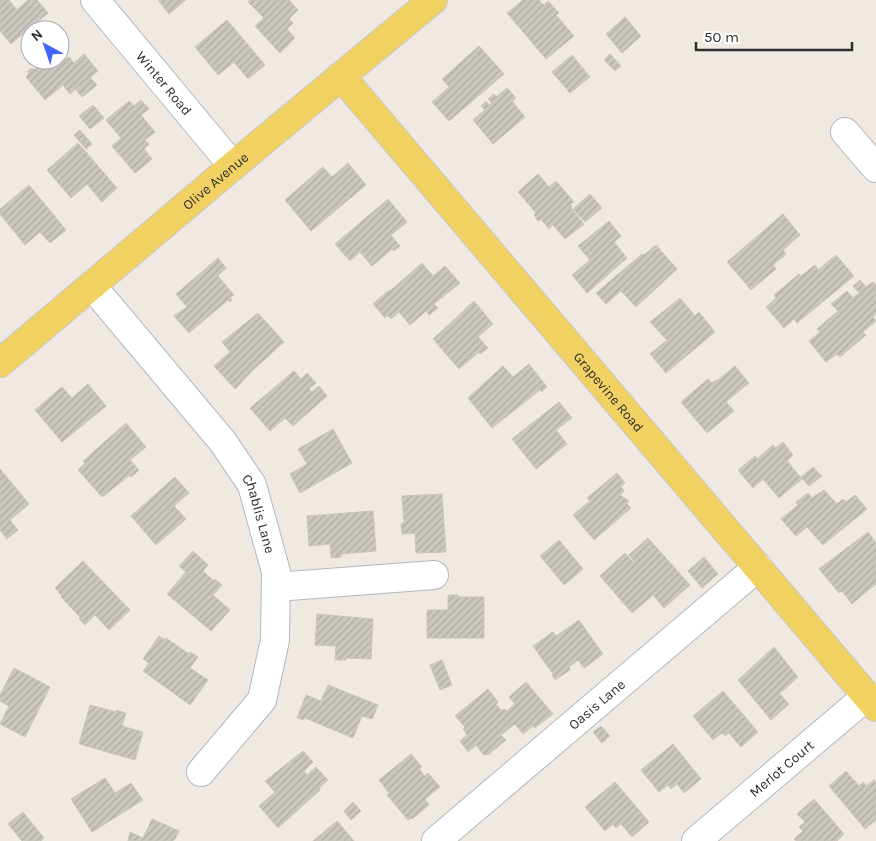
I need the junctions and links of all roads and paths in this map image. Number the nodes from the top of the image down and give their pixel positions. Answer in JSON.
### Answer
{"nodes":[{"id":1,"x":95,"y":0,"type":"edge"},
{"id":2,"x":433,"y":0,"type":"edge"},
{"id":3,"x":341,"y":76,"type":"junction"},
{"id":4,"x":845,"y":132,"type":"dead end"},
{"id":5,"x":233,"y":166,"type":"junction"},
{"id":6,"x":876,"y":168,"type":"edge"},
{"id":7,"x":92,"y":286,"type":"junction"},
{"id":8,"x":0,"y":363,"type":"edge"},
{"id":9,"x":758,"y":567,"type":"junction"},
{"id":10,"x":434,"y":575,"type":"dead end"},
{"id":11,"x":276,"y":587,"type":"junction"},
{"id":12,"x":872,"y":702,"type":"edge"},
{"id":13,"x":201,"y":772,"type":"dead end"},
{"id":14,"x":436,"y":841,"type":"edge"},
{"id":15,"x":696,"y":841,"type":"edge"}],
"edges":[{"from":1,"to":5,"type":"street","name":"Winter Road"},
{"from":2,"to":3,"type":"main road","name":"Olive Avenue"},
{"from":3,"to":5,"type":"main road","name":"Olive Avenue"},
{"from":3,"to":9,"type":"main road","name":"Grapevine Road"},
{"from":4,"to":6,"type":"street"},
{"from":5,"to":7,"type":"main road","name":"Olive Avenue"},
{"from":7,"to":8,"type":"main road","name":"Olive Avenue"},
{"from":7,"to":11,"type":"street","name":"Chablis Lane"},
{"from":9,"to":12,"type":"main road","name":"Grapevine Road"},
{"from":9,"to":14,"type":"street","name":"Oasis Lane"},
{"from":10,"to":11,"type":"street"},
{"from":11,"to":13,"type":"street","name":"Chablis Lane"},
{"from":12,"to":15,"type":"street","name":"Merlot Court"}]}
